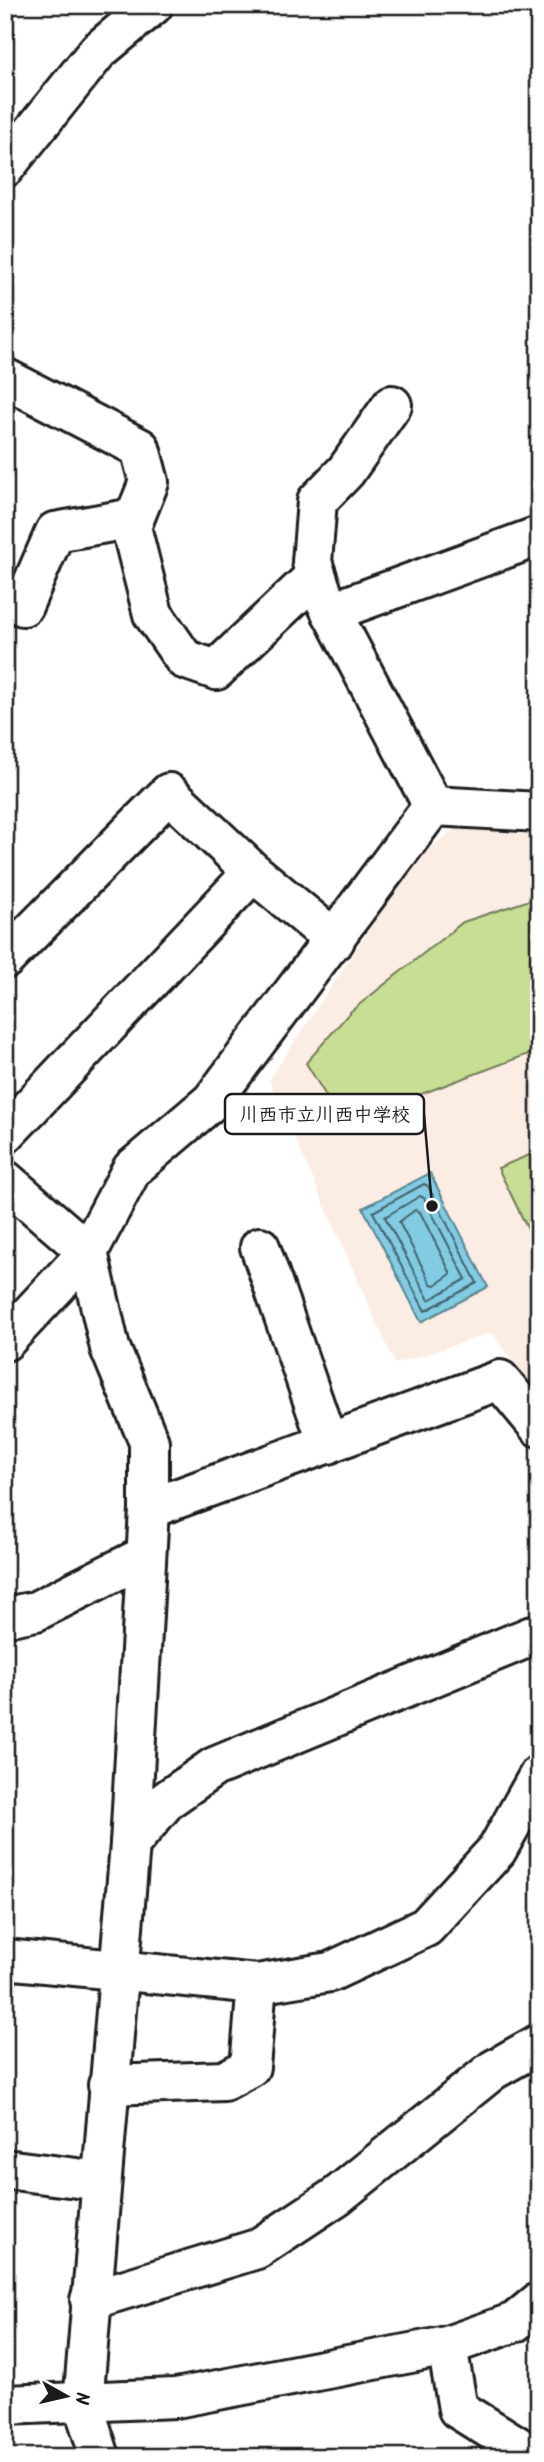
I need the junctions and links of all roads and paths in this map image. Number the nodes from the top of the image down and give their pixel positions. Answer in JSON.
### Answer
{"nodes":[{"id":1,"x":153,"y":5,"type":"edge"},
{"id":2,"x":5,"y":167,"type":"edge"},
{"id":3,"x":5,"y":378,"type":"edge"},
{"id":4,"x":392,"y":405,"type":"dead end"},
{"id":5,"x":134,"y":518,"type":"junction"},
{"id":6,"x":539,"y":536,"type":"edge"},
{"id":7,"x":316,"y":575,"type":"junction"},
{"id":8,"x":23,"y":606,"type":"dead end"},
{"id":9,"x":331,"y":612,"type":"junction"},
{"id":10,"x":433,"y":806,"type":"junction"},
{"id":11,"x":539,"y":812,"type":"edge"},
{"id":12,"x":253,"y":872,"type":"junction"},
{"id":13,"x":334,"y":940,"type":"junction"},
{"id":14,"x":5,"y":959,"type":"edge"},
{"id":15,"x":5,"y":1134,"type":"edge"},
{"id":16,"x":5,"y":1180,"type":"edge"},
{"id":17,"x":260,"y":1247,"type":"dead end"},
{"id":18,"x":88,"y":1252,"type":"junction"},
{"id":19,"x":5,"y":1341,"type":"edge"},
{"id":20,"x":539,"y":1427,"type":"edge"},
{"id":21,"x":328,"y":1444,"type":"junction"},
{"id":22,"x":149,"y":1509,"type":"junction"},
{"id":23,"x":145,"y":1556,"type":"junction"},
{"id":24,"x":5,"y":1617,"type":"edge"},
{"id":25,"x":539,"y":1633,"type":"edge"},
{"id":26,"x":539,"y":1775,"type":"edge"},
{"id":27,"x":130,"y":1844,"type":"junction"},
{"id":28,"x":5,"y":1959,"type":"edge"},
{"id":29,"x":117,"y":1972,"type":"junction"},
{"id":30,"x":257,"y":1984,"type":"junction"},
{"id":31,"x":539,"y":2044,"type":"edge"},
{"id":32,"x":108,"y":2085,"type":"junction"},
{"id":33,"x":5,"y":2169,"type":"edge"},
{"id":34,"x":101,"y":2181,"type":"junction"},
{"id":35,"x":90,"y":2300,"type":"junction"},
{"id":36,"x":539,"y":2302,"type":"edge"},
{"id":37,"x":447,"y":2346,"type":"junction"},
{"id":38,"x":83,"y":2404,"type":"junction"},
{"id":39,"x":5,"y":2405,"type":"edge"},
{"id":40,"x":100,"y":2457,"type":"edge"},
{"id":41,"x":535,"y":2457,"type":"edge"}],
"edges":[{"from":1,"to":2,"type":"street"},
{"from":3,"to":5,"type":"street"},
{"from":4,"to":7,"type":"street"},
{"from":5,"to":7,"type":"street"},
{"from":5,"to":8,"type":"street"},
{"from":6,"to":9,"type":"street"},
{"from":7,"to":9,"type":"street"},
{"from":9,"to":10,"type":"street"},
{"from":10,"to":11,"type":"street"},
{"from":10,"to":13,"type":"street"},
{"from":12,"to":13,"type":"street"},
{"from":12,"to":14,"type":"street"},
{"from":12,"to":15,"type":"street"},
{"from":13,"to":18,"type":"street"},
{"from":16,"to":18,"type":"street"},
{"from":17,"to":21,"type":"street"},
{"from":18,"to":19,"type":"street"},
{"from":18,"to":22,"type":"street"},
{"from":20,"to":21,"type":"street"},
{"from":21,"to":22,"type":"street"},
{"from":22,"to":23,"type":"street"},
{"from":23,"to":24,"type":"street"},
{"from":23,"to":27,"type":"street"},
{"from":25,"to":27,"type":"street"},
{"from":26,"to":30,"type":"street"},
{"from":27,"to":29,"type":"street"},
{"from":28,"to":29,"type":"street"},
{"from":29,"to":30,"type":"street"},
{"from":29,"to":32,"type":"street"},
{"from":30,"to":32,"type":"street"},
{"from":31,"to":35,"type":"street"},
{"from":32,"to":34,"type":"street"},
{"from":33,"to":34,"type":"street"},
{"from":34,"to":35,"type":"street"},
{"from":35,"to":38,"type":"street"},
{"from":36,"to":37,"type":"street"},
{"from":37,"to":38,"type":"street"},
{"from":37,"to":41,"type":"street"},
{"from":38,"to":39,"type":"street"},
{"from":38,"to":40,"type":"street"}]}
